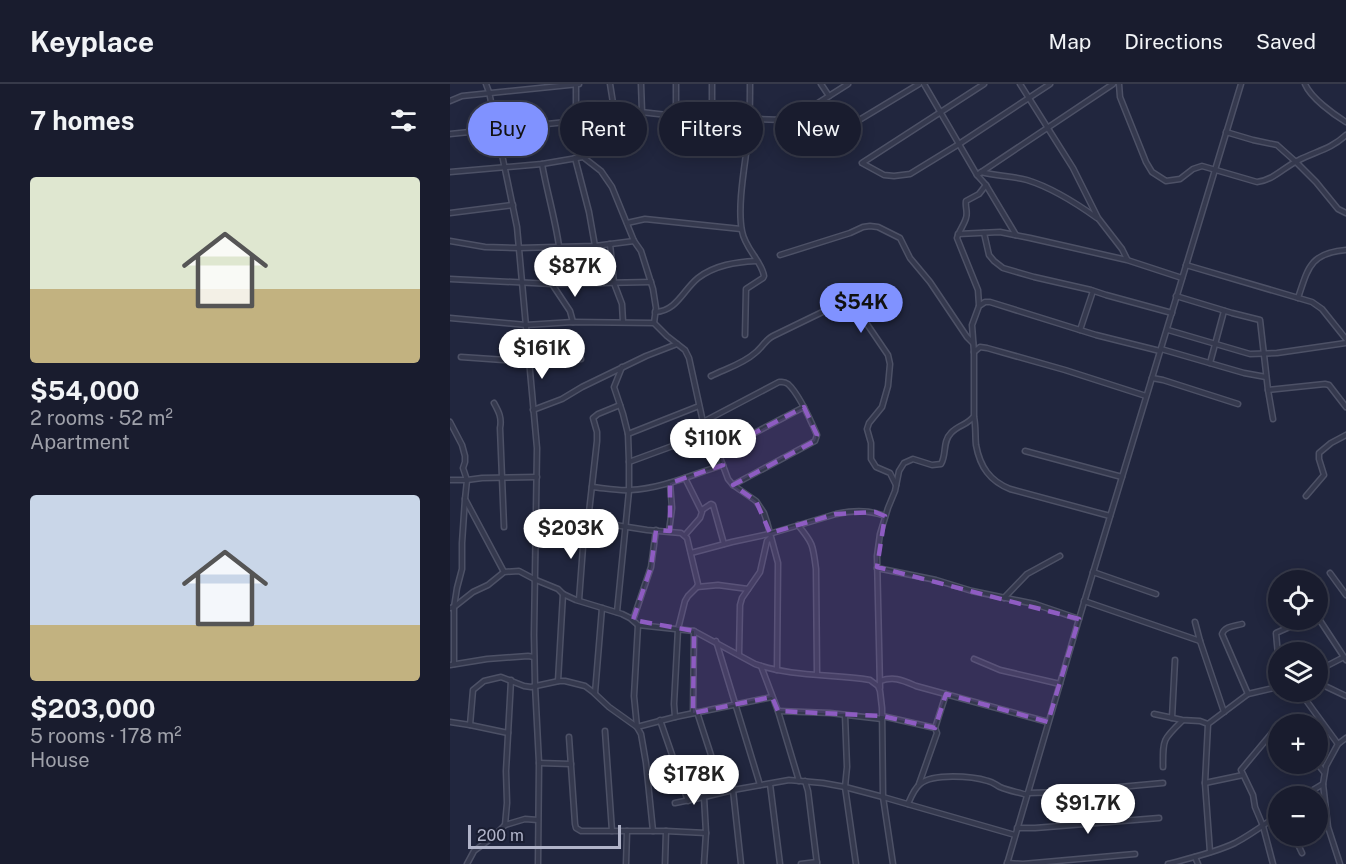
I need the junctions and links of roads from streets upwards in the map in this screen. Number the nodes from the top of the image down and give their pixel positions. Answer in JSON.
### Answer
{"nodes":[{"id":1,"x":486,"y":84,"type":"edge"},
{"id":2,"x":577,"y":84,"type":"edge"},
{"id":3,"x":610,"y":84,"type":"edge"},
{"id":4,"x":641,"y":84,"type":"edge"},
{"id":5,"x":676,"y":84,"type":"edge"},
{"id":6,"x":712,"y":84,"type":"edge"},
{"id":7,"x":750,"y":84,"type":"edge"},
{"id":8,"x":821,"y":84,"type":"edge"},
{"id":9,"x":848,"y":84,"type":"edge"},
{"id":10,"x":919,"y":84,"type":"edge"},
{"id":11,"x":924,"y":84,"type":"edge"},
{"id":12,"x":984,"y":84,"type":"edge"},
{"id":13,"x":1020,"y":84,"type":"edge"},
{"id":14,"x":1050,"y":84,"type":"edge"},
{"id":15,"x":1113,"y":84,"type":"edge"},
{"id":16,"x":1119,"y":84,"type":"edge"},
{"id":17,"x":1241,"y":84,"type":"edge"},
{"id":18,"x":1305,"y":84,"type":"edge"},
{"id":19,"x":567,"y":85,"type":"edge"},
{"id":20,"x":489,"y":92,"type":"junction"},
{"id":21,"x":829,"y":96,"type":"junction"},
{"id":22,"x":1029,"y":98,"type":"junction"},
{"id":23,"x":450,"y":101,"type":"edge"},
{"id":24,"x":491,"y":102,"type":"edge"},
{"id":25,"x":577,"y":102,"type":"edge"},
{"id":26,"x":613,"y":102,"type":"edge"},
{"id":27,"x":642,"y":102,"type":"edge"},
{"id":28,"x":676,"y":102,"type":"edge"},
{"id":29,"x":712,"y":102,"type":"edge"},
{"id":30,"x":750,"y":102,"type":"edge"},
{"id":31,"x":820,"y":102,"type":"edge"},
{"id":32,"x":940,"y":113,"type":"junction"},
{"id":33,"x":861,"y":119,"type":"edge"},
{"id":34,"x":1346,"y":122,"type":"edge"},
{"id":35,"x":1048,"y":128,"type":"junction"},
{"id":36,"x":1226,"y":132,"type":"junction"},
{"id":37,"x":468,"y":133,"type":"edge"},
{"id":38,"x":450,"y":135,"type":"edge"},
{"id":39,"x":1346,"y":135,"type":"edge"},
{"id":40,"x":959,"y":144,"type":"junction"},
{"id":41,"x":502,"y":156,"type":"edge"},
{"id":42,"x":746,"y":156,"type":"edge"},
{"id":43,"x":582,"y":157,"type":"joint"},
{"id":44,"x":576,"y":158,"type":"junction"},
{"id":45,"x":1296,"y":162,"type":"junction"},
{"id":46,"x":542,"y":164,"type":"junction"},
{"id":47,"x":504,"y":166,"type":"junction"},
{"id":48,"x":1215,"y":170,"type":"junction"},
{"id":49,"x":450,"y":172,"type":"edge"},
{"id":50,"x":979,"y":174,"type":"junction"},
{"id":51,"x":986,"y":185,"type":"junction"},
{"id":52,"x":513,"y":205,"type":"junction"},
{"id":53,"x":450,"y":213,"type":"edge"},
{"id":54,"x":1346,"y":213,"type":"edge"},
{"id":55,"x":1098,"y":218,"type":"junction"},
{"id":56,"x":627,"y":223,"type":"junction"},
{"id":57,"x":741,"y":229,"type":"junction"},
{"id":58,"x":984,"y":233,"type":"junction"},
{"id":59,"x":958,"y":234,"type":"junction"},
{"id":60,"x":1016,"y":235,"type":"junction"},
{"id":61,"x":634,"y":240,"type":"junction"},
{"id":62,"x":450,"y":241,"type":"edge"},
{"id":63,"x":610,"y":244,"type":"junction"},
{"id":64,"x":559,"y":246,"type":"junction"},
{"id":65,"x":595,"y":246,"type":"junction"},
{"id":66,"x":519,"y":248,"type":"junction"},
{"id":67,"x":1346,"y":250,"type":"edge"},
{"id":68,"x":780,"y":255,"type":"dead end"},
{"id":69,"x":1127,"y":260,"type":"junction"},
{"id":70,"x":757,"y":261,"type":"junction"},
{"id":71,"x":1185,"y":265,"type":"junction"},
{"id":72,"x":1182,"y":278,"type":"junction"},
{"id":73,"x":450,"y":279,"type":"edge"},
{"id":74,"x":651,"y":282,"type":"junction"},
{"id":75,"x":614,"y":283,"type":"junction"},
{"id":76,"x":523,"y":284,"type":"junction"},
{"id":77,"x":552,"y":284,"type":"junction"},
{"id":78,"x":1093,"y":291,"type":"junction"},
{"id":79,"x":1176,"y":296,"type":"junction"},
{"id":80,"x":1298,"y":298,"type":"junction"},
{"id":81,"x":979,"y":306,"type":"junction"},
{"id":82,"x":1224,"y":311,"type":"junction"},
{"id":83,"x":655,"y":312,"type":"junction"},
{"id":84,"x":1172,"y":313,"type":"junction"},
{"id":85,"x":450,"y":318,"type":"edge"},
{"id":86,"x":573,"y":322,"type":"junction"},
{"id":87,"x":623,"y":322,"type":"junction"},
{"id":88,"x":654,"y":323,"type":"junction"},
{"id":89,"x":526,"y":325,"type":"junction"},
{"id":90,"x":1080,"y":330,"type":"junction"},
{"id":91,"x":1168,"y":330,"type":"junction"},
{"id":92,"x":746,"y":335,"type":"dead end"},
{"id":93,"x":1346,"y":341,"type":"edge"},
{"id":94,"x":973,"y":343,"type":"junction"},
{"id":95,"x":678,"y":344,"type":"junction"},
{"id":96,"x":1214,"y":344,"type":"junction"},
{"id":97,"x":1160,"y":350,"type":"junction"},
{"id":98,"x":975,"y":351,"type":"junction"},
{"id":99,"x":1263,"y":354,"type":"junction"},
{"id":100,"x":461,"y":357,"type":"dead end"},
{"id":101,"x":581,"y":359,"type":"dead end"},
{"id":102,"x":529,"y":361,"type":"junction"},
{"id":103,"x":1210,"y":363,"type":"junction"},
{"id":104,"x":622,"y":367,"type":"junction"},
{"id":105,"x":711,"y":376,"type":"dead end"},
{"id":106,"x":1266,"y":377,"type":"junction"},
{"id":107,"x":1152,"y":378,"type":"junction"},
{"id":108,"x":1268,"y":390,"type":"junction"},
{"id":109,"x":1146,"y":396,"type":"junction"},
{"id":110,"x":494,"y":403,"type":"dead end"},
{"id":111,"x":1238,"y":404,"type":"dead end"},
{"id":112,"x":620,"y":405,"type":"junction"},
{"id":113,"x":699,"y":406,"type":"junction"},
{"id":114,"x":804,"y":407,"type":"junction"},
{"id":115,"x":1346,"y":407,"type":"edge"},
{"id":116,"x":533,"y":410,"type":"junction"},
{"id":117,"x":974,"y":416,"type":"junction"},
{"id":118,"x":1273,"y":418,"type":"dead end"},
{"id":119,"x":450,"y":422,"type":"edge"},
{"id":120,"x":703,"y":422,"type":"junction"},
{"id":121,"x":628,"y":434,"type":"junction"},
{"id":122,"x":708,"y":434,"type":"junction"},
{"id":123,"x":1346,"y":435,"type":"edge"},
{"id":124,"x":1025,"y":451,"type":"dead end"},
{"id":125,"x":718,"y":452,"type":"junction"},
{"id":126,"x":628,"y":462,"type":"junction"},
{"id":127,"x":723,"y":465,"type":"junction"},
{"id":128,"x":502,"y":477,"type":"junction"},
{"id":129,"x":537,"y":477,"type":"junction"},
{"id":130,"x":685,"y":477,"type":"junction"},
{"id":131,"x":1122,"y":477,"type":"junction"},
{"id":132,"x":450,"y":480,"type":"edge"},
{"id":133,"x":467,"y":480,"type":"junction"},
{"id":134,"x":670,"y":483,"type":"junction"},
{"id":135,"x":733,"y":486,"type":"junction"},
{"id":136,"x":896,"y":486,"type":"junction"},
{"id":137,"x":592,"y":487,"type":"junction"},
{"id":138,"x":629,"y":490,"type":"junction"},
{"id":139,"x":1306,"y":496,"type":"dead end"},
{"id":140,"x":465,"y":499,"type":"junction"},
{"id":141,"x":702,"y":510,"type":"junction"},
{"id":142,"x":537,"y":516,"type":"junction"},
{"id":143,"x":885,"y":516,"type":"junction"},
{"id":144,"x":1110,"y":516,"type":"junction"},
{"id":145,"x":586,"y":521,"type":"junction"},
{"id":146,"x":798,"y":525,"type":"junction"},
{"id":147,"x":625,"y":526,"type":"junction"},
{"id":148,"x":504,"y":527,"type":"dead end"},
{"id":149,"x":656,"y":530,"type":"junction"},
{"id":150,"x":669,"y":531,"type":"junction"},
{"id":151,"x":685,"y":535,"type":"junction"},
{"id":152,"x":770,"y":536,"type":"junction"},
{"id":153,"x":724,"y":544,"type":"junction"},
{"id":154,"x":692,"y":553,"type":"junction"},
{"id":155,"x":1060,"y":556,"type":"dead end"},
{"id":156,"x":877,"y":568,"type":"junction"},
{"id":157,"x":504,"y":572,"type":"junction"},
{"id":158,"x":1093,"y":572,"type":"junction"},
{"id":159,"x":1330,"y":573,"type":"dead end"},
{"id":160,"x":536,"y":580,"type":"junction"},
{"id":161,"x":697,"y":587,"type":"junction"},
{"id":162,"x":748,"y":590,"type":"junction"},
{"id":163,"x":563,"y":594,"type":"junction"},
{"id":164,"x":1156,"y":594,"type":"dead end"},
{"id":165,"x":1346,"y":595,"type":"edge"},
{"id":166,"x":1004,"y":598,"type":"junction"},
{"id":167,"x":579,"y":601,"type":"junction"},
{"id":168,"x":1084,"y":601,"type":"junction"},
{"id":169,"x":452,"y":607,"type":"edge"},
{"id":170,"x":602,"y":608,"type":"junction"},
{"id":171,"x":616,"y":612,"type":"junction"},
{"id":172,"x":1079,"y":619,"type":"junction"},
{"id":173,"x":633,"y":620,"type":"junction"},
{"id":174,"x":1195,"y":622,"type":"dead end"},
{"id":175,"x":1242,"y":624,"type":"dead end"},
{"id":176,"x":638,"y":625,"type":"junction"},
{"id":177,"x":678,"y":629,"type":"junction"},
{"id":178,"x":1283,"y":630,"type":"edge"},
{"id":179,"x":1326,"y":630,"type":"edge"},
{"id":180,"x":694,"y":631,"type":"junction"},
{"id":181,"x":716,"y":641,"type":"junction"},
{"id":182,"x":1200,"y":641,"type":"junction"},
{"id":183,"x":1277,"y":642,"type":"edge"},
{"id":184,"x":739,"y":654,"type":"junction"},
{"id":185,"x":534,"y":657,"type":"junction"},
{"id":186,"x":1345,"y":658,"type":"edge"},
{"id":187,"x":974,"y":659,"type":"dead end"},
{"id":188,"x":1175,"y":660,"type":"dead end"},
{"id":189,"x":452,"y":664,"type":"edge"},
{"id":190,"x":761,"y":666,"type":"junction"},
{"id":191,"x":1328,"y":666,"type":"edge"},
{"id":192,"x":777,"y":670,"type":"junction"},
{"id":193,"x":817,"y":674,"type":"junction"},
{"id":194,"x":511,"y":680,"type":"junction"},
{"id":195,"x":558,"y":681,"type":"junction"},
{"id":196,"x":879,"y":681,"type":"junction"},
{"id":197,"x":1060,"y":684,"type":"junction"},
{"id":198,"x":535,"y":686,"type":"junction"},
{"id":199,"x":1328,"y":687,"type":"edge"},
{"id":200,"x":1268,"y":689,"type":"edge"},
{"id":201,"x":880,"y":691,"type":"junction"},
{"id":202,"x":595,"y":693,"type":"junction"},
{"id":203,"x":946,"y":694,"type":"junction"},
{"id":204,"x":1248,"y":694,"type":"junction"},
{"id":205,"x":1346,"y":696,"type":"edge"},
{"id":206,"x":772,"y":697,"type":"junction"},
{"id":207,"x":1307,"y":702,"type":"edge"},
{"id":208,"x":735,"y":704,"type":"junction"},
{"id":209,"x":777,"y":711,"type":"junction"},
{"id":210,"x":695,"y":712,"type":"junction"},
{"id":211,"x":1224,"y":712,"type":"junction"},
{"id":212,"x":1154,"y":714,"type":"dead end"},
{"id":213,"x":845,"y":715,"type":"junction"},
{"id":214,"x":675,"y":717,"type":"junction"},
{"id":215,"x":882,"y":718,"type":"junction"},
{"id":216,"x":1172,"y":718,"type":"junction"},
{"id":217,"x":660,"y":720,"type":"junction"},
{"id":218,"x":1182,"y":720,"type":"junction"},
{"id":219,"x":450,"y":722,"type":"edge"},
{"id":220,"x":1048,"y":722,"type":"junction"},
{"id":221,"x":1208,"y":724,"type":"junction"},
{"id":222,"x":470,"y":725,"type":"junction"},
{"id":223,"x":637,"y":727,"type":"junction"},
{"id":224,"x":935,"y":728,"type":"junction"},
{"id":225,"x":605,"y":731,"type":"dead end"},
{"id":226,"x":508,"y":733,"type":"junction"},
{"id":227,"x":569,"y":737,"type":"dead end"},
{"id":228,"x":1268,"y":737,"type":"edge"},
{"id":229,"x":1345,"y":739,"type":"edge"},
{"id":230,"x":1338,"y":744,"type":"junction"},
{"id":231,"x":1328,"y":762,"type":"edge"},
{"id":232,"x":539,"y":763,"type":"junction"},
{"id":233,"x":571,"y":764,"type":"junction"},
{"id":234,"x":1162,"y":768,"type":"dead end"},
{"id":235,"x":1325,"y":774,"type":"edge"},
{"id":236,"x":1243,"y":775,"type":"junction"},
{"id":237,"x":799,"y":781,"type":"junction"},
{"id":238,"x":805,"y":781,"type":"junction"},
{"id":239,"x":1163,"y":783,"type":"dead end"},
{"id":240,"x":1205,"y":783,"type":"junction"},
{"id":241,"x":770,"y":784,"type":"junction"},
{"id":242,"x":1323,"y":784,"type":"junction"},
{"id":243,"x":760,"y":785,"type":"junction"},
{"id":244,"x":919,"y":785,"type":"junction"},
{"id":245,"x":1320,"y":786,"type":"edge"},
{"id":246,"x":845,"y":787,"type":"junction"},
{"id":247,"x":733,"y":790,"type":"junction"},
{"id":248,"x":723,"y":792,"type":"junction"},
{"id":249,"x":1027,"y":794,"type":"junction"},
{"id":250,"x":704,"y":797,"type":"junction"},
{"id":251,"x":883,"y":797,"type":"junction"},
{"id":252,"x":688,"y":801,"type":"junction"},
{"id":253,"x":675,"y":803,"type":"dead end"},
{"id":254,"x":908,"y":804,"type":"junction"},
{"id":255,"x":1159,"y":818,"type":"dead end"},
{"id":256,"x":538,"y":820,"type":"junction"},
{"id":257,"x":1268,"y":822,"type":"edge"},
{"id":258,"x":505,"y":825,"type":"junction"},
{"id":259,"x":1263,"y":826,"type":"junction"},
{"id":260,"x":1017,"y":828,"type":"junction"},
{"id":261,"x":612,"y":831,"type":"junction"},
{"id":262,"x":627,"y":831,"type":"junction"},
{"id":263,"x":653,"y":831,"type":"junction"},
{"id":264,"x":666,"y":831,"type":"junction"},
{"id":265,"x":706,"y":833,"type":"junction"},
{"id":266,"x":1015,"y":835,"type":"junction"},
{"id":267,"x":1299,"y":846,"type":"edge"},
{"id":268,"x":1210,"y":852,"type":"junction"},
{"id":269,"x":1302,"y":853,"type":"dead end"},
{"id":270,"x":1135,"y":854,"type":"dead end"},
{"id":271,"x":1195,"y":857,"type":"junction"},
{"id":272,"x":817,"y":863,"type":"edge"},
{"id":273,"x":466,"y":864,"type":"edge"},
{"id":274,"x":538,"y":864,"type":"edge"},
{"id":275,"x":626,"y":864,"type":"edge"},
{"id":276,"x":665,"y":864,"type":"edge"},
{"id":277,"x":704,"y":864,"type":"edge"},
{"id":278,"x":741,"y":864,"type":"edge"},
{"id":279,"x":780,"y":864,"type":"edge"},
{"id":280,"x":801,"y":864,"type":"edge"},
{"id":281,"x":856,"y":864,"type":"edge"},
{"id":282,"x":893,"y":864,"type":"edge"},
{"id":283,"x":1007,"y":864,"type":"edge"},
{"id":284,"x":1168,"y":864,"type":"edge"},
{"id":285,"x":1198,"y":864,"type":"edge"},
{"id":286,"x":1273,"y":864,"type":"edge"},
{"id":287,"x":1340,"y":864,"type":"edge"}],
"edges":[{"from":1,"to":20,"type":"street"},
{"from":2,"to":19,"type":"street"},
{"from":2,"to":25,"type":"street"},
{"from":3,"to":26,"type":"street"},
{"from":4,"to":27,"type":"street"},
{"from":5,"to":28,"type":"street"},
{"from":6,"to":29,"type":"street"},
{"from":7,"to":30,"type":"street"},
{"from":8,"to":21,"type":"street"},
{"from":9,"to":21,"type":"street"},
{"from":10,"to":33,"type":"street"},
{"from":11,"to":32,"type":"street"},
{"from":12,"to":32,"type":"street"},
{"from":13,"to":22,"type":"street"},
{"from":14,"to":22,"type":"street"},
{"from":15,"to":35,"type":"street"},
{"from":16,"to":48,"type":"street"},
{"from":17,"to":36,"type":"street"},
{"from":18,"to":34,"type":"street"},
{"from":19,"to":20,"type":"street"},
{"from":20,"to":23,"type":"street"},
{"from":20,"to":24,"type":"street"},
{"from":21,"to":31,"type":"street"},
{"from":22,"to":35,"type":"street"},
{"from":22,"to":40,"type":"street"},
{"from":32,"to":40,"type":"street"},
{"from":32,"to":40,"type":"street"},
{"from":35,"to":50,"type":"street"},
{"from":35,"to":55,"type":"street"},
{"from":36,"to":45,"type":"street"},
{"from":36,"to":48,"type":"street"},
{"from":37,"to":38,"type":"street"},
{"from":39,"to":45,"type":"street"},
{"from":40,"to":50,"type":"street"},
{"from":41,"to":47,"type":"street"},
{"from":42,"to":57,"type":"street"},
{"from":43,"to":44,"type":"street"},
{"from":43,"to":56,"type":"street"},
{"from":44,"to":46,"type":"street"},
{"from":44,"to":65,"type":"street"},
{"from":45,"to":48,"type":"street"},
{"from":45,"to":54,"type":"street"},
{"from":46,"to":47,"type":"street"},
{"from":46,"to":64,"type":"street"},
{"from":47,"to":49,"type":"street"},
{"from":47,"to":52,"type":"street"},
{"from":48,"to":71,"type":"street"},
{"from":50,"to":51,"type":"street"},
{"from":50,"to":55,"type":"street"},
{"from":51,"to":59,"type":"street"},
{"from":51,"to":60,"type":"street"},
{"from":52,"to":53,"type":"street"},
{"from":52,"to":66,"type":"street"},
{"from":55,"to":69,"type":"street"},
{"from":56,"to":57,"type":"street"},
{"from":56,"to":61,"type":"street"},
{"from":57,"to":70,"type":"street"},
{"from":58,"to":59,"type":"street"},
{"from":58,"to":60,"type":"street"},
{"from":58,"to":78,"type":"street"},
{"from":59,"to":81,"type":"street"},
{"from":60,"to":69,"type":"street"},
{"from":61,"to":63,"type":"street"},
{"from":61,"to":74,"type":"street"},
{"from":62,"to":66,"type":"street"},
{"from":63,"to":65,"type":"street"},
{"from":63,"to":75,"type":"street"},
{"from":64,"to":65,"type":"street"},
{"from":64,"to":66,"type":"street"},
{"from":66,"to":76,"type":"street"},
{"from":67,"to":80,"type":"street"},
{"from":68,"to":94,"type":"street"},
{"from":69,"to":72,"type":"street"},
{"from":70,"to":83,"type":"street"},
{"from":70,"to":92,"type":"street"},
{"from":71,"to":72,"type":"street"},
{"from":71,"to":80,"type":"street"},
{"from":72,"to":79,"type":"street"},
{"from":73,"to":76,"type":"street"},
{"from":74,"to":75,"type":"street"},
{"from":74,"to":83,"type":"street"},
{"from":75,"to":77,"type":"street"},
{"from":75,"to":87,"type":"street"},
{"from":76,"to":77,"type":"street"},
{"from":76,"to":89,"type":"street"},
{"from":77,"to":86,"type":"street"},
{"from":78,"to":84,"type":"street"},
{"from":78,"to":90,"type":"street"},
{"from":79,"to":82,"type":"street"},
{"from":79,"to":84,"type":"street"},
{"from":80,"to":93,"type":"street"},
{"from":81,"to":90,"type":"street"},
{"from":81,"to":94,"type":"street"},
{"from":82,"to":96,"type":"street"},
{"from":82,"to":99,"type":"street"},
{"from":83,"to":88,"type":"street"},
{"from":84,"to":91,"type":"street"},
{"from":85,"to":89,"type":"street"},
{"from":86,"to":87,"type":"street"},
{"from":86,"to":89,"type":"street"},
{"from":87,"to":88,"type":"street"},
{"from":88,"to":95,"type":"street"},
{"from":89,"to":102,"type":"street"},
{"from":90,"to":97,"type":"street"},
{"from":91,"to":96,"type":"street"},
{"from":91,"to":97,"type":"street"},
{"from":93,"to":99,"type":"street"},
{"from":94,"to":98,"type":"street"},
{"from":95,"to":104,"type":"street"},
{"from":95,"to":113,"type":"street"},
{"from":96,"to":99,"type":"street"},
{"from":96,"to":103,"type":"street"},
{"from":97,"to":103,"type":"street"},
{"from":97,"to":107,"type":"street"},
{"from":98,"to":109,"type":"street"},
{"from":98,"to":117,"type":"street"},
{"from":99,"to":106,"type":"street"},
{"from":100,"to":102,"type":"street"},
{"from":101,"to":102,"type":"street"},
{"from":102,"to":116,"type":"street"},
{"from":103,"to":106,"type":"street"},
{"from":104,"to":112,"type":"street"},
{"from":104,"to":116,"type":"street"},
{"from":105,"to":136,"type":"street"},
{"from":106,"to":108,"type":"street"},
{"from":107,"to":109,"type":"street"},
{"from":107,"to":111,"type":"street"},
{"from":108,"to":115,"type":"street"},
{"from":108,"to":118,"type":"street"},
{"from":109,"to":131,"type":"street"},
{"from":110,"to":128,"type":"street"},
{"from":112,"to":121,"type":"street"},
{"from":112,"to":137,"type":"street"},
{"from":113,"to":120,"type":"street"},
{"from":113,"to":121,"type":"street"},
{"from":114,"to":120,"type":"street"},
{"from":114,"to":125,"type":"street"},
{"from":114,"to":135,"type":"street"},
{"from":116,"to":129,"type":"street"},
{"from":117,"to":136,"type":"street"},
{"from":117,"to":144,"type":"street"},
{"from":119,"to":133,"type":"street"},
{"from":120,"to":122,"type":"street"},
{"from":121,"to":126,"type":"street"},
{"from":122,"to":125,"type":"street"},
{"from":122,"to":126,"type":"street"},
{"from":123,"to":139,"type":"street"},
{"from":124,"to":131,"type":"street"},
{"from":125,"to":127,"type":"street"},
{"from":126,"to":138,"type":"street"},
{"from":127,"to":130,"type":"street"},
{"from":127,"to":135,"type":"street"},
{"from":128,"to":129,"type":"street"},
{"from":128,"to":133,"type":"street"},
{"from":128,"to":148,"type":"street"},
{"from":129,"to":142,"type":"street"},
{"from":130,"to":134,"type":"street"},
{"from":130,"to":141,"type":"street"},
{"from":131,"to":144,"type":"street"},
{"from":132,"to":133,"type":"street"},
{"from":133,"to":140,"type":"street"},
{"from":134,"to":138,"type":"street"},
{"from":134,"to":150,"type":"street"},
{"from":135,"to":152,"type":"street"},
{"from":136,"to":143,"type":"street"},
{"from":137,"to":138,"type":"street"},
{"from":137,"to":145,"type":"street"},
{"from":138,"to":147,"type":"street"},
{"from":140,"to":157,"type":"street"},
{"from":140,"to":169,"type":"street"},
{"from":141,"to":151,"type":"street"},
{"from":141,"to":153,"type":"street"},
{"from":142,"to":145,"type":"street"},
{"from":142,"to":160,"type":"street"},
{"from":143,"to":146,"type":"street"},
{"from":143,"to":156,"type":"street"},
{"from":144,"to":158,"type":"street"},
{"from":145,"to":147,"type":"street"},
{"from":145,"to":167,"type":"street"},
{"from":146,"to":152,"type":"street"},
{"from":146,"to":193,"type":"street"},
{"from":147,"to":149,"type":"street"},
{"from":147,"to":171,"type":"street"},
{"from":149,"to":150,"type":"street"},
{"from":149,"to":173,"type":"street"},
{"from":150,"to":151,"type":"street"},
{"from":151,"to":154,"type":"street"},
{"from":152,"to":153,"type":"street"},
{"from":152,"to":162,"type":"street"},
{"from":152,"to":192,"type":"street"},
{"from":153,"to":154,"type":"street"},
{"from":154,"to":161,"type":"street"},
{"from":155,"to":166,"type":"street"},
{"from":156,"to":166,"type":"street"},
{"from":156,"to":196,"type":"street"},
{"from":157,"to":160,"type":"street"},
{"from":157,"to":169,"type":"street"},
{"from":158,"to":164,"type":"street"},
{"from":158,"to":168,"type":"street"},
{"from":159,"to":165,"type":"street"},
{"from":160,"to":163,"type":"street"},
{"from":160,"to":185,"type":"street"},
{"from":161,"to":162,"type":"street"},
{"from":161,"to":177,"type":"street"},
{"from":162,"to":184,"type":"street"},
{"from":163,"to":167,"type":"street"},
{"from":163,"to":195,"type":"street"},
{"from":166,"to":172,"type":"street"},
{"from":167,"to":170,"type":"street"},
{"from":168,"to":172,"type":"street"},
{"from":168,"to":182,"type":"street"},
{"from":169,"to":189,"type":"street"},
{"from":170,"to":171,"type":"street"},
{"from":170,"to":202,"type":"street"},
{"from":171,"to":173,"type":"street"},
{"from":172,"to":197,"type":"street"},
{"from":173,"to":176,"type":"street"},
{"from":174,"to":182,"type":"street"},
{"from":175,"to":204,"type":"street"},
{"from":176,"to":177,"type":"street"},
{"from":176,"to":223,"type":"street"},
{"from":177,"to":180,"type":"street"},
{"from":177,"to":214,"type":"street"},
{"from":178,"to":183,"type":"street"},
{"from":179,"to":186,"type":"street"},
{"from":180,"to":181,"type":"street"},
{"from":180,"to":210,"type":"street"},
{"from":181,"to":184,"type":"street"},
{"from":181,"to":208,"type":"street"},
{"from":182,"to":211,"type":"street"},
{"from":184,"to":190,"type":"street"},
{"from":185,"to":189,"type":"street"},
{"from":185,"to":198,"type":"street"},
{"from":186,"to":191,"type":"street"},
{"from":187,"to":197,"type":"street"},
{"from":188,"to":216,"type":"street"},
{"from":190,"to":192,"type":"street"},
{"from":190,"to":206,"type":"street"},
{"from":192,"to":193,"type":"street"},
{"from":193,"to":201,"type":"street"},
{"from":194,"to":198,"type":"street"},
{"from":194,"to":222,"type":"street"},
{"from":194,"to":226,"type":"street"},
{"from":195,"to":198,"type":"street"},
{"from":195,"to":202,"type":"street"},
{"from":196,"to":201,"type":"street"},
{"from":196,"to":203,"type":"street"},
{"from":197,"to":220,"type":"street"},
{"from":198,"to":232,"type":"street"},
{"from":199,"to":205,"type":"street"},
{"from":200,"to":204,"type":"street"},
{"from":201,"to":215,"type":"street"},
{"from":202,"to":223,"type":"street"},
{"from":203,"to":220,"type":"street"},
{"from":203,"to":224,"type":"street"},
{"from":204,"to":211,"type":"street"},
{"from":206,"to":208,"type":"street"},
{"from":206,"to":209,"type":"street"},
{"from":207,"to":230,"type":"street"},
{"from":208,"to":210,"type":"street"},
{"from":208,"to":243,"type":"street"},
{"from":209,"to":213,"type":"street"},
{"from":209,"to":237,"type":"street"},
{"from":210,"to":214,"type":"street"},
{"from":210,"to":248,"type":"street"},
{"from":211,"to":221,"type":"street"},
{"from":212,"to":216,"type":"street"},
{"from":213,"to":215,"type":"street"},
{"from":213,"to":246,"type":"street"},
{"from":214,"to":217,"type":"street"},
{"from":215,"to":224,"type":"street"},
{"from":215,"to":251,"type":"street"},
{"from":216,"to":218,"type":"street"},
{"from":217,"to":223,"type":"street"},
{"from":217,"to":252,"type":"street"},
{"from":218,"to":221,"type":"street"},
{"from":218,"to":234,"type":"street"},
{"from":219,"to":222,"type":"street"},
{"from":220,"to":249,"type":"street"},
{"from":221,"to":240,"type":"street"},
{"from":222,"to":226,"type":"street"},
{"from":223,"to":263,"type":"street"},
{"from":224,"to":244,"type":"street"},
{"from":225,"to":261,"type":"street"},
{"from":226,"to":258,"type":"street"},
{"from":227,"to":233,"type":"street"},
{"from":228,"to":236,"type":"street"},
{"from":229,"to":230,"type":"street"},
{"from":230,"to":231,"type":"street"},
{"from":232,"to":233,"type":"street"},
{"from":232,"to":256,"type":"street"},
{"from":233,"to":261,"type":"street"},
{"from":235,"to":242,"type":"street"},
{"from":236,"to":240,"type":"street"},
{"from":236,"to":259,"type":"street"},
{"from":237,"to":238,"type":"street"},
{"from":237,"to":241,"type":"street"},
{"from":238,"to":246,"type":"street"},
{"from":238,"to":272,"type":"street"},
{"from":239,"to":249,"type":"street"},
{"from":240,"to":268,"type":"street"},
{"from":241,"to":243,"type":"street"},
{"from":241,"to":279,"type":"street"},
{"from":242,"to":245,"type":"street"},
{"from":242,"to":287,"type":"street"},
{"from":243,"to":247,"type":"street"},
{"from":244,"to":249,"type":"street"},
{"from":244,"to":254,"type":"street"},
{"from":246,"to":251,"type":"street"},
{"from":246,"to":281,"type":"street"},
{"from":247,"to":248,"type":"street"},
{"from":247,"to":278,"type":"street"},
{"from":248,"to":250,"type":"street"},
{"from":249,"to":260,"type":"street"},
{"from":250,"to":252,"type":"street"},
{"from":250,"to":265,"type":"street"},
{"from":251,"to":254,"type":"street"},
{"from":251,"to":282,"type":"street"},
{"from":252,"to":253,"type":"street"},
{"from":254,"to":266,"type":"street"},
{"from":255,"to":260,"type":"street"},
{"from":256,"to":258,"type":"street"},
{"from":256,"to":274,"type":"street"},
{"from":257,"to":259,"type":"street"},
{"from":258,"to":273,"type":"street"},
{"from":259,"to":268,"type":"street"},
{"from":259,"to":286,"type":"street"},
{"from":260,"to":266,"type":"street"},
{"from":261,"to":262,"type":"street"},
{"from":262,"to":263,"type":"street"},
{"from":262,"to":275,"type":"street"},
{"from":263,"to":264,"type":"street"},
{"from":264,"to":265,"type":"street"},
{"from":264,"to":276,"type":"street"},
{"from":265,"to":277,"type":"street"},
{"from":266,"to":283,"type":"street"},
{"from":267,"to":269,"type":"street"},
{"from":268,"to":271,"type":"street"},
{"from":270,"to":283,"type":"street"},
{"from":271,"to":284,"type":"street"},
{"from":271,"to":285,"type":"street"},
{"from":272,"to":280,"type":"street"}]}
